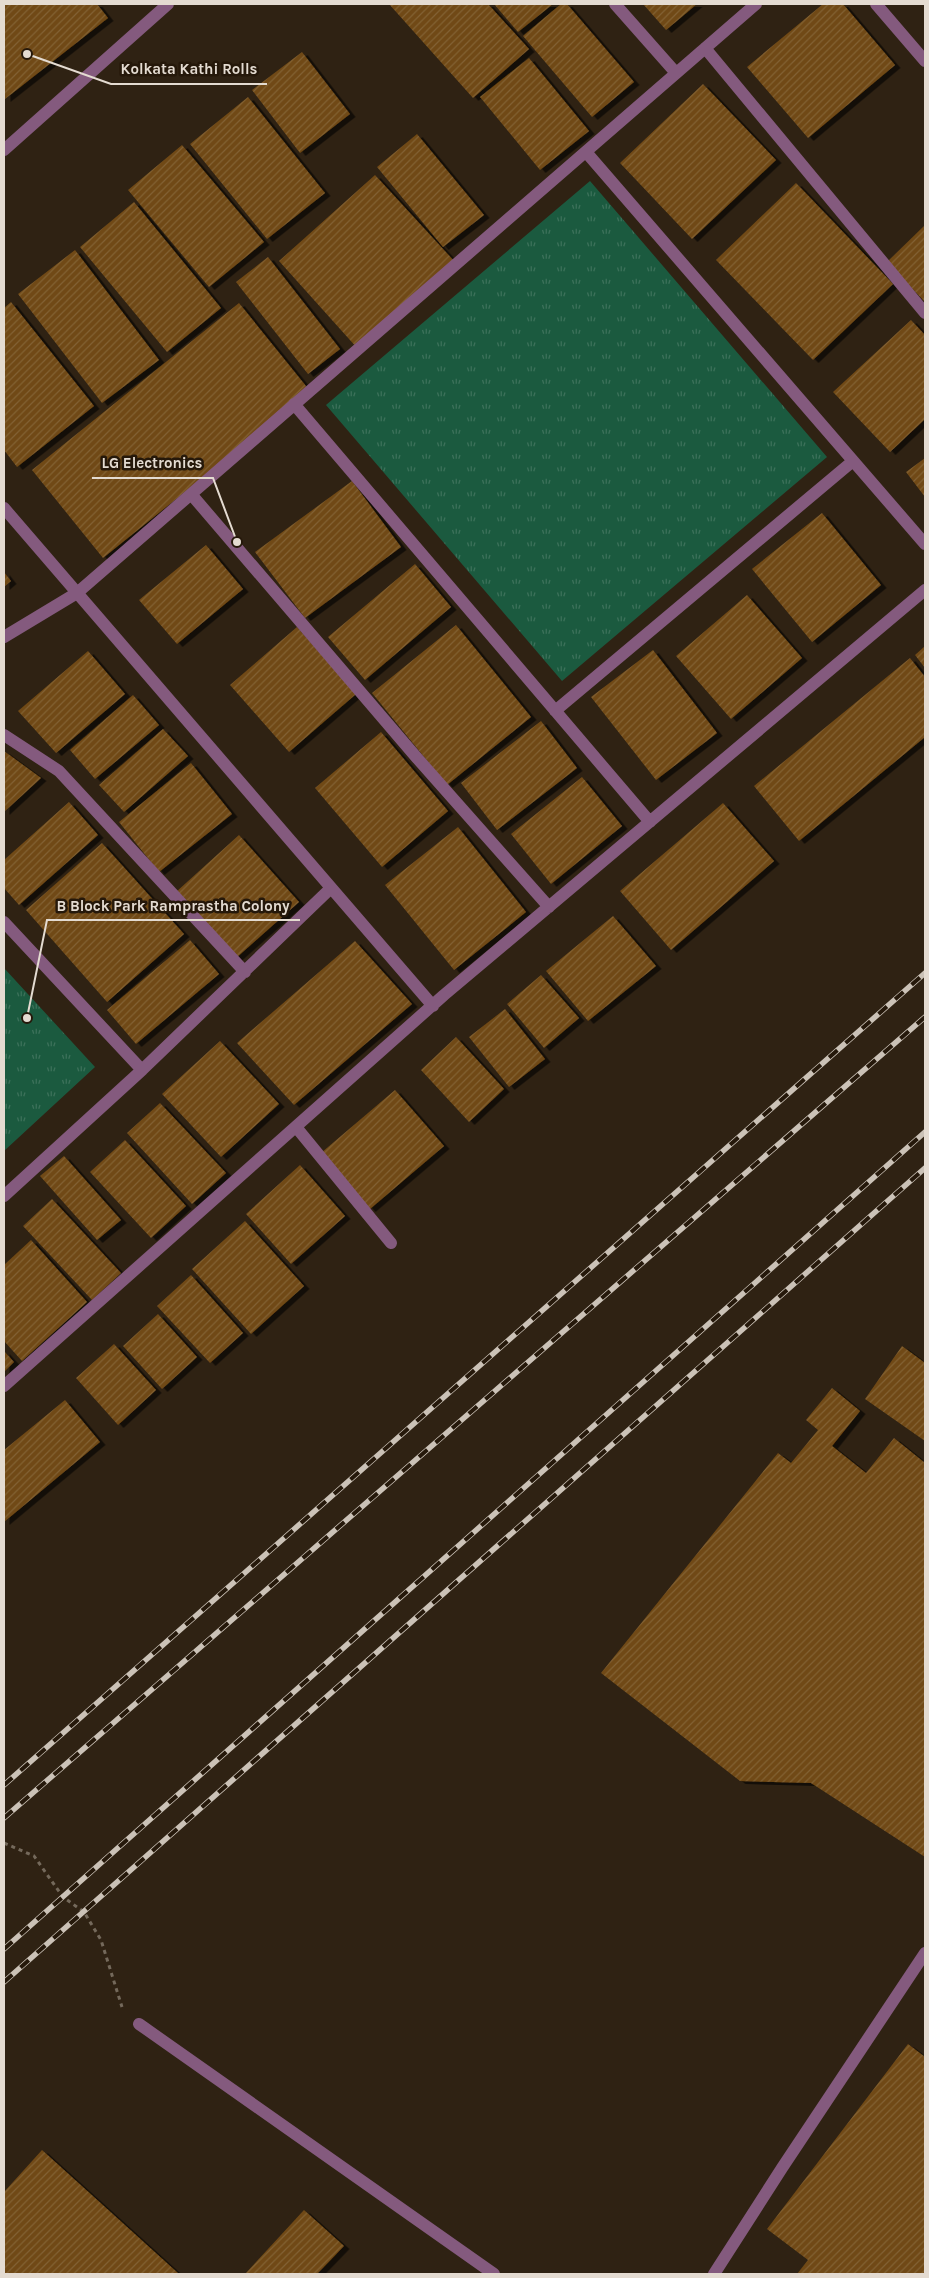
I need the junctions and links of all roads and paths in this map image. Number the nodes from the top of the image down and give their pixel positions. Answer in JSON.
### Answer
{"nodes":[{"id":1,"x":168,"y":4,"type":"edge"},
{"id":2,"x":615,"y":4,"type":"edge"},
{"id":3,"x":756,"y":4,"type":"edge"},
{"id":4,"x":876,"y":4,"type":"edge"},
{"id":5,"x":706,"y":48,"type":"junction"},
{"id":6,"x":925,"y":61,"type":"edge"},
{"id":7,"x":676,"y":73,"type":"junction"},
{"id":8,"x":4,"y":150,"type":"edge"},
{"id":9,"x":586,"y":152,"type":"junction"},
{"id":10,"x":925,"y":313,"type":"edge"},
{"id":11,"x":294,"y":404,"type":"junction"},
{"id":12,"x":853,"y":461,"type":"junction"},
{"id":13,"x":191,"y":494,"type":"junction"},
{"id":14,"x":4,"y":508,"type":"edge"},
{"id":15,"x":925,"y":544,"type":"edge"},
{"id":16,"x":925,"y":590,"type":"edge"},
{"id":17,"x":77,"y":593,"type":"junction"},
{"id":18,"x":4,"y":637,"type":"edge"},
{"id":19,"x":555,"y":711,"type":"junction"},
{"id":20,"x":4,"y":735,"type":"edge"},
{"id":21,"x":650,"y":822,"type":"junction"},
{"id":22,"x":331,"y":888,"type":"junction"},
{"id":23,"x":549,"y":907,"type":"junction"},
{"id":24,"x":4,"y":922,"type":"edge"},
{"id":25,"x":245,"y":972,"type":"junction"},
{"id":26,"x":433,"y":1006,"type":"junction"},
{"id":27,"x":142,"y":1070,"type":"junction"},
{"id":28,"x":296,"y":1127,"type":"junction"},
{"id":29,"x":4,"y":1196,"type":"edge"},
{"id":30,"x":391,"y":1243,"type":"dead end"},
{"id":31,"x":4,"y":1386,"type":"edge"},
{"id":32,"x":4,"y":1843,"type":"edge"},
{"id":33,"x":925,"y":1952,"type":"edge"},
{"id":34,"x":140,"y":2024,"type":"joint"},
{"id":35,"x":494,"y":2274,"type":"edge"},
{"id":36,"x":714,"y":2274,"type":"edge"}],
"edges":[{"from":1,"to":8,"type":"street"},
{"from":2,"to":7,"type":"street"},
{"from":3,"to":5,"type":"street"},
{"from":4,"to":6,"type":"street"},
{"from":5,"to":7,"type":"street"},
{"from":5,"to":10,"type":"street"},
{"from":7,"to":9,"type":"street"},
{"from":9,"to":11,"type":"street"},
{"from":9,"to":12,"type":"street"},
{"from":11,"to":13,"type":"street"},
{"from":11,"to":19,"type":"street"},
{"from":12,"to":15,"type":"street"},
{"from":12,"to":19,"type":"street"},
{"from":13,"to":17,"type":"street"},
{"from":13,"to":23,"type":"street"},
{"from":14,"to":17,"type":"street"},
{"from":16,"to":21,"type":"street"},
{"from":17,"to":18,"type":"street"},
{"from":17,"to":22,"type":"street"},
{"from":19,"to":21,"type":"street"},
{"from":20,"to":25,"type":"street"},
{"from":21,"to":23,"type":"street"},
{"from":22,"to":25,"type":"street"},
{"from":22,"to":26,"type":"street"},
{"from":23,"to":26,"type":"street"},
{"from":24,"to":27,"type":"street"},
{"from":25,"to":27,"type":"street"},
{"from":26,"to":28,"type":"street"},
{"from":27,"to":29,"type":"street"},
{"from":28,"to":30,"type":"street"},
{"from":28,"to":31,"type":"street"},
{"from":32,"to":34,"type":"path"},
{"from":33,"to":36,"type":"street"},
{"from":34,"to":35,"type":"street"}]}
